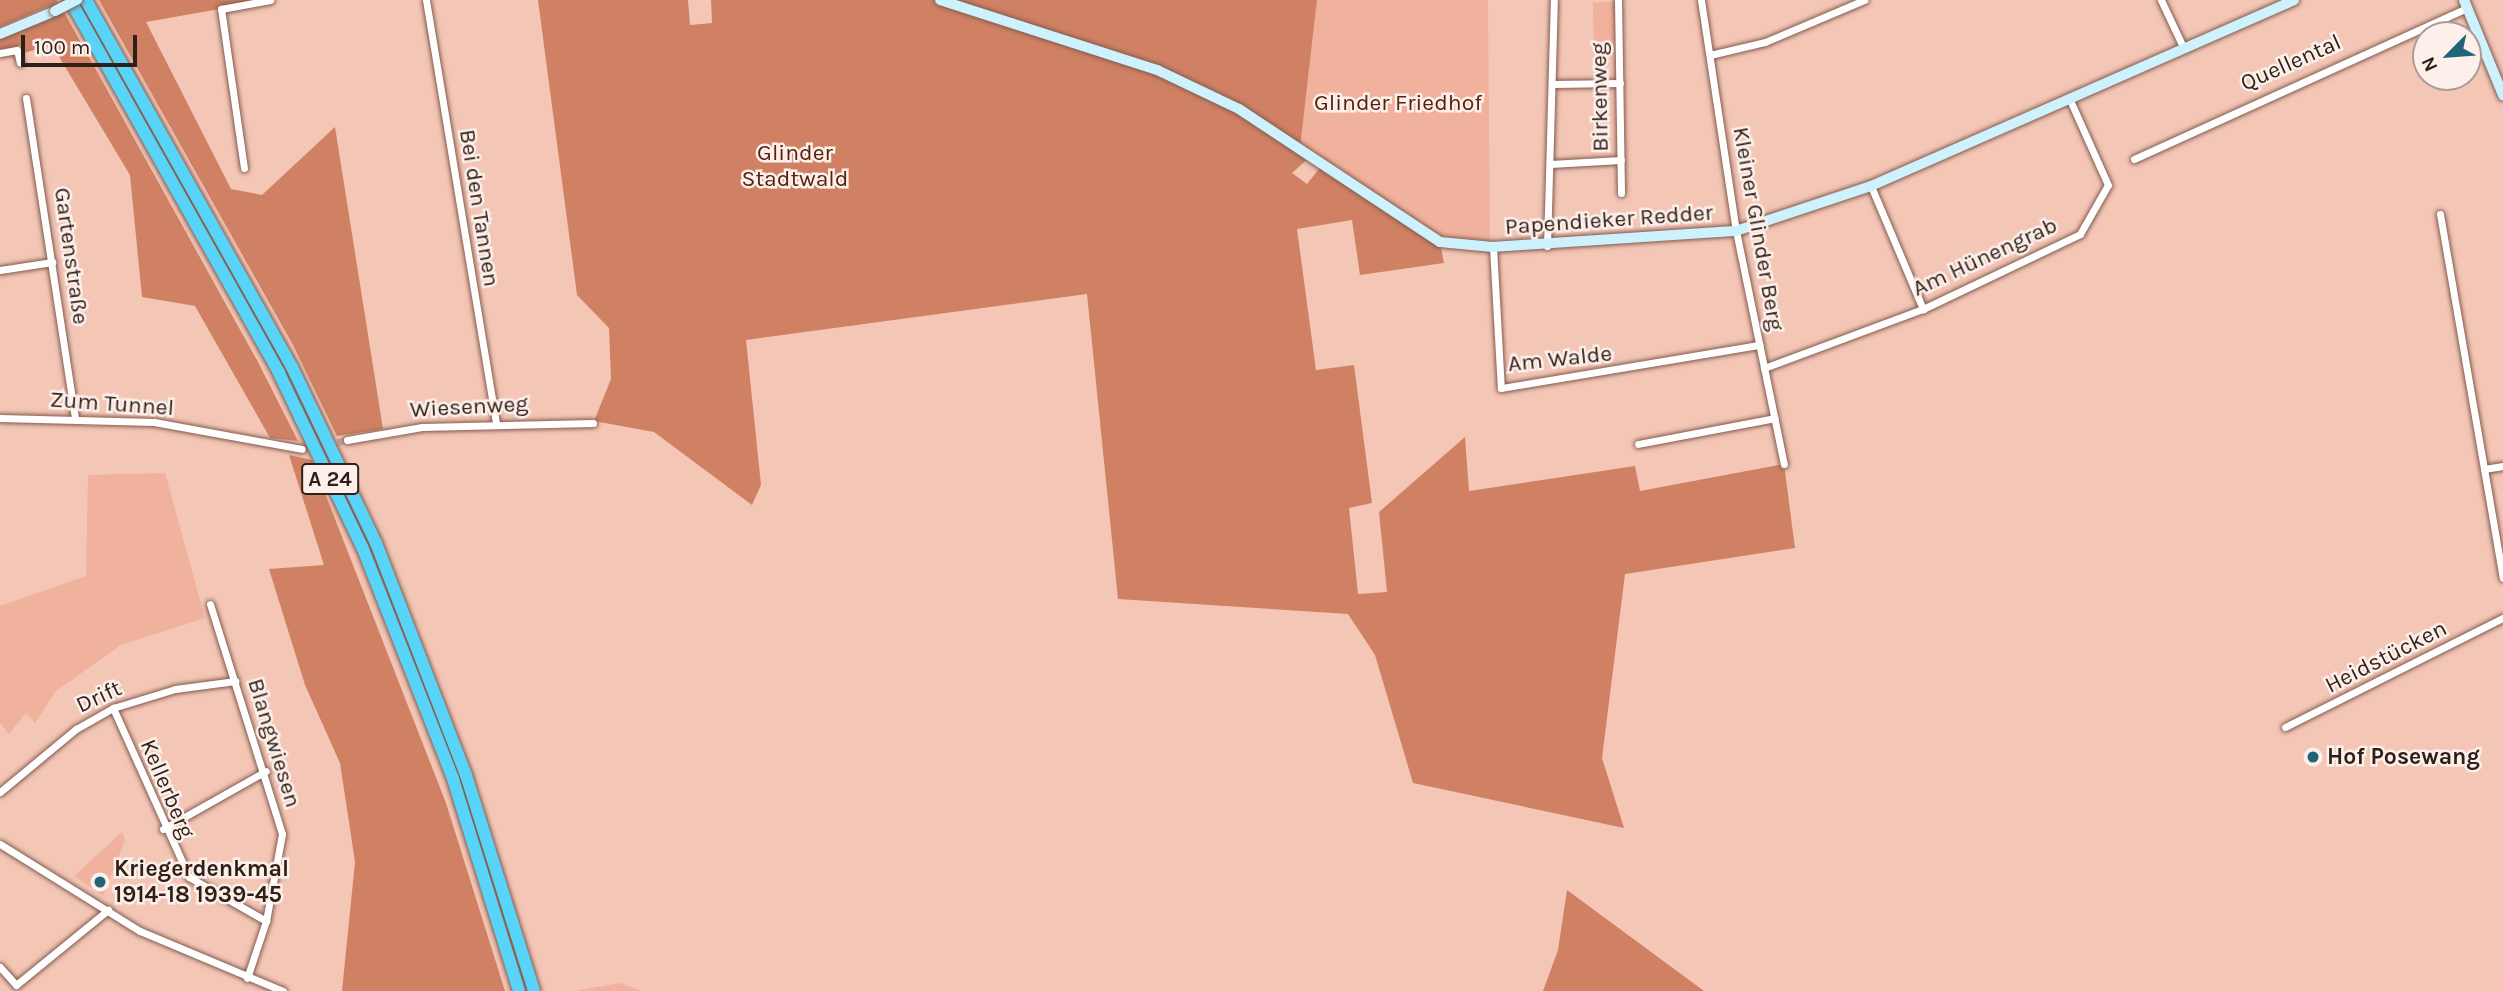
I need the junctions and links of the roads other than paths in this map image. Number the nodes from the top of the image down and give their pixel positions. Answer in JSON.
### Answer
{"nodes":[{"id":1,"x":70,"y":0,"type":"edge"},
{"id":2,"x":76,"y":0,"type":"edge"},
{"id":3,"x":86,"y":0,"type":"edge"},
{"id":4,"x":270,"y":0,"type":"edge"},
{"id":5,"x":426,"y":0,"type":"edge"},
{"id":6,"x":940,"y":0,"type":"edge"},
{"id":7,"x":1554,"y":0,"type":"edge"},
{"id":8,"x":1618,"y":0,"type":"edge"},
{"id":9,"x":1700,"y":0,"type":"edge"},
{"id":10,"x":1864,"y":0,"type":"edge"},
{"id":11,"x":2161,"y":0,"type":"edge"},
{"id":12,"x":2294,"y":0,"type":"edge"},
{"id":13,"x":2466,"y":4,"type":"edge"},
{"id":14,"x":0,"y":34,"type":"edge"},
{"id":15,"x":2183,"y":47,"type":"junction"},
{"id":16,"x":0,"y":53,"type":"edge"},
{"id":17,"x":1710,"y":55,"type":"junction"},
{"id":18,"x":20,"y":63,"type":"dead end"},
{"id":19,"x":2498,"y":69,"type":"edge"},
{"id":20,"x":1620,"y":83,"type":"junction"},
{"id":21,"x":1552,"y":84,"type":"junction"},
{"id":22,"x":2503,"y":95,"type":"edge"},
{"id":23,"x":26,"y":98,"type":"dead end"},
{"id":24,"x":2069,"y":98,"type":"junction"},
{"id":25,"x":2134,"y":159,"type":"dead end"},
{"id":26,"x":1621,"y":160,"type":"junction"},
{"id":27,"x":1550,"y":163,"type":"junction"},
{"id":28,"x":244,"y":168,"type":"dead end"},
{"id":29,"x":1871,"y":186,"type":"junction"},
{"id":30,"x":1621,"y":192,"type":"dead end"},
{"id":31,"x":2440,"y":214,"type":"dead end"},
{"id":32,"x":1736,"y":231,"type":"junction"},
{"id":33,"x":1548,"y":246,"type":"junction"},
{"id":34,"x":1493,"y":247,"type":"junction"},
{"id":35,"x":52,"y":262,"type":"junction"},
{"id":36,"x":0,"y":270,"type":"edge"},
{"id":37,"x":1923,"y":309,"type":"junction"},
{"id":38,"x":1759,"y":345,"type":"junction"},
{"id":39,"x":1764,"y":368,"type":"junction"},
{"id":40,"x":0,"y":418,"type":"edge"},
{"id":41,"x":1776,"y":418,"type":"junction"},
{"id":42,"x":75,"y":419,"type":"junction"},
{"id":43,"x":496,"y":422,"type":"junction"},
{"id":44,"x":593,"y":423,"type":"dead end"},
{"id":45,"x":347,"y":440,"type":"tunnel mouth"},
{"id":46,"x":1638,"y":444,"type":"dead end"},
{"id":47,"x":302,"y":449,"type":"dead end"},
{"id":48,"x":1784,"y":464,"type":"dead end"},
{"id":49,"x":2503,"y":466,"type":"edge"},
{"id":50,"x":2484,"y":469,"type":"junction"},
{"id":51,"x":2503,"y":578,"type":"edge"},
{"id":52,"x":209,"y":604,"type":"dead end"},
{"id":53,"x":2503,"y":618,"type":"edge"},
{"id":54,"x":235,"y":681,"type":"junction"},
{"id":55,"x":113,"y":708,"type":"junction"},
{"id":56,"x":2285,"y":727,"type":"dead end"},
{"id":57,"x":267,"y":771,"type":"junction"},
{"id":58,"x":0,"y":792,"type":"edge"},
{"id":59,"x":163,"y":829,"type":"junction"},
{"id":60,"x":0,"y":844,"type":"edge"},
{"id":61,"x":108,"y":910,"type":"junction"},
{"id":62,"x":266,"y":921,"type":"junction"},
{"id":63,"x":0,"y":967,"type":"edge"},
{"id":64,"x":247,"y":978,"type":"junction"},
{"id":65,"x":13,"y":988,"type":"edge"},
{"id":66,"x":283,"y":991,"type":"edge"},
{"id":67,"x":519,"y":991,"type":"edge"},
{"id":68,"x":534,"y":991,"type":"edge"}],
"edges":[{"from":1,"to":67,"type":"highway","number":"A 24"},
{"from":2,"to":14,"type":"street","bridge":true},
{"from":3,"to":68,"type":"highway","number":"A 24"},
{"from":4,"to":28,"type":"street"},
{"from":5,"to":43,"type":"street","name":"Bei den Tannen"},
{"from":6,"to":34,"type":"street","name":"Papendieker Redder"},
{"from":7,"to":21,"type":"street"},
{"from":8,"to":20,"type":"street","name":"Birkenweg"},
{"from":9,"to":17,"type":"street","name":"Kleiner Glinder Berg"},
{"from":10,"to":17,"type":"street"},
{"from":11,"to":15,"type":"street"},
{"from":12,"to":15,"type":"street","name":"Papendieker Redder"},
{"from":13,"to":19,"type":"street"},
{"from":13,"to":25,"type":"street","name":"Quellental"},
{"from":15,"to":24,"type":"street","name":"Papendieker Redder"},
{"from":16,"to":18,"type":"street"},
{"from":17,"to":32,"type":"street","name":"Kleiner Glinder Berg"},
{"from":19,"to":22,"type":"street"},
{"from":20,"to":21,"type":"street"},
{"from":20,"to":26,"type":"street","name":"Birkenweg"},
{"from":21,"to":27,"type":"street"},
{"from":23,"to":35,"type":"street","name":"Gartenstraße"},
{"from":24,"to":29,"type":"street","name":"Papendieker Redder"},
{"from":24,"to":37,"type":"street","name":"Am Hünengrab"},
{"from":26,"to":27,"type":"street"},
{"from":26,"to":30,"type":"street","name":"Birkenweg"},
{"from":27,"to":33,"type":"street"},
{"from":29,"to":32,"type":"street","name":"Papendieker Redder"},
{"from":29,"to":37,"type":"street"},
{"from":31,"to":50,"type":"street"},
{"from":32,"to":33,"type":"street","name":"Papendieker Redder"},
{"from":32,"to":38,"type":"street","name":"Kleiner Glinder Berg"},
{"from":33,"to":34,"type":"street","name":"Papendieker Redder"},
{"from":34,"to":38,"type":"street","name":"Am Walde"},
{"from":35,"to":36,"type":"street"},
{"from":35,"to":42,"type":"street","name":"Gartenstraße"},
{"from":37,"to":39,"type":"street","name":"Am Hünengrab"},
{"from":38,"to":39,"type":"street","name":"Kleiner Glinder Berg"},
{"from":39,"to":41,"type":"street","name":"Kleiner Glinder Berg"},
{"from":40,"to":42,"type":"street","name":"Zum Tunnel"},
{"from":41,"to":46,"type":"street"},
{"from":41,"to":48,"type":"street","name":"Kleiner Glinder Berg"},
{"from":42,"to":47,"type":"street","name":"Zum Tunnel"},
{"from":43,"to":44,"type":"street","name":"Wiesenweg"},
{"from":43,"to":45,"type":"street","name":"Wiesenweg"},
{"from":49,"to":50,"type":"street"},
{"from":50,"to":51,"type":"street"},
{"from":52,"to":54,"type":"street","name":"Blangwiesen"},
{"from":53,"to":56,"type":"street","name":"Heidstücken"},
{"from":54,"to":55,"type":"street","name":"Drift"},
{"from":54,"to":57,"type":"street","name":"Blangwiesen"},
{"from":55,"to":58,"type":"street","name":"Drift"},
{"from":55,"to":59,"type":"street","name":"Kellerberg"},
{"from":57,"to":59,"type":"street"},
{"from":57,"to":62,"type":"street","name":"Blangwiesen"},
{"from":59,"to":62,"type":"street","name":"Kellerberg"},
{"from":60,"to":61,"type":"street"},
{"from":61,"to":64,"type":"street"},
{"from":61,"to":65,"type":"street"},
{"from":62,"to":64,"type":"street","name":"Blangwiesen"},
{"from":63,"to":65,"type":"street"},
{"from":64,"to":66,"type":"street"}]}
